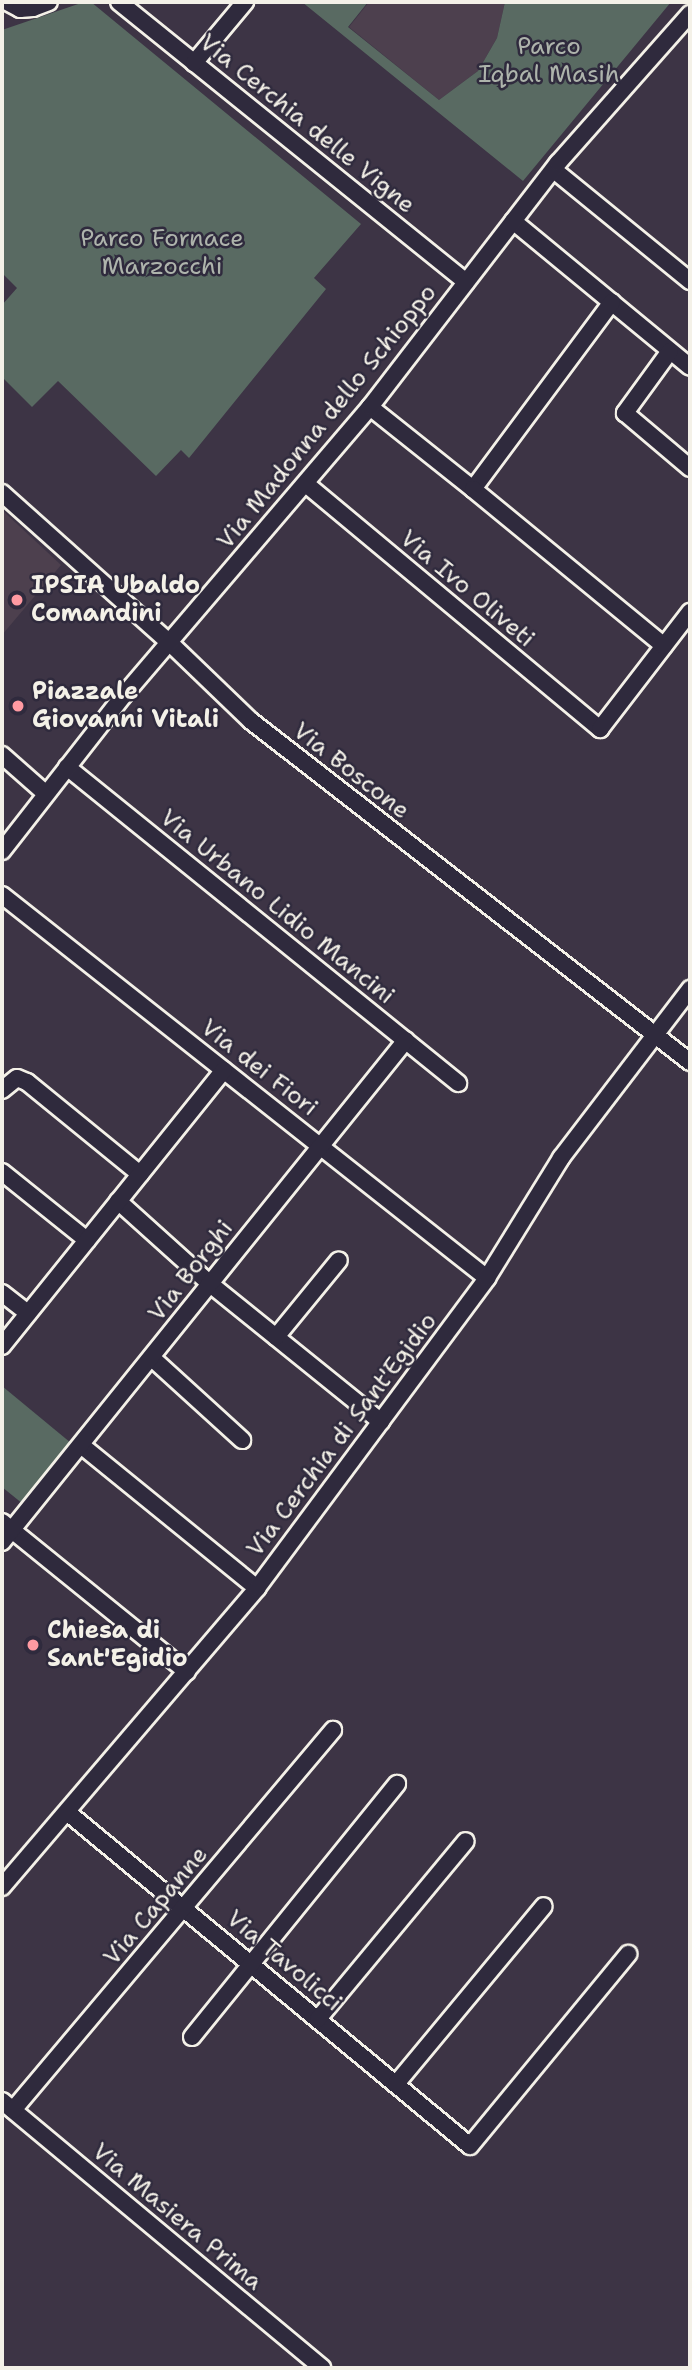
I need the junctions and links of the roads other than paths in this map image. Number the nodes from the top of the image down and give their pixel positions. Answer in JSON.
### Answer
{"nodes":[{"id":1,"x":7,"y":2,"type":"edge"},
{"id":2,"x":49,"y":2,"type":"edge"},
{"id":3,"x":119,"y":2,"type":"edge"},
{"id":4,"x":245,"y":2,"type":"edge"},
{"id":5,"x":690,"y":14,"type":"edge"},
{"id":6,"x":194,"y":63,"type":"junction"},
{"id":7,"x":554,"y":170,"type":"junction"},
{"id":8,"x":513,"y":221,"type":"junction"},
{"id":9,"x":690,"y":281,"type":"edge"},
{"id":10,"x":466,"y":282,"type":"junction"},
{"id":11,"x":612,"y":302,"type":"junction"},
{"id":12,"x":670,"y":351,"type":"junction"},
{"id":13,"x":690,"y":367,"type":"edge"},
{"id":14,"x":370,"y":407,"type":"junction"},
{"id":15,"x":690,"y":468,"type":"edge"},
{"id":16,"x":306,"y":484,"type":"junction"},
{"id":17,"x":473,"y":489,"type":"junction"},
{"id":18,"x":2,"y":493,"type":"edge"},
{"id":19,"x":690,"y":612,"type":"edge"},
{"id":20,"x":170,"y":642,"type":"junction"},
{"id":21,"x":664,"y":646,"type":"junction"},
{"id":22,"x":2,"y":755,"type":"edge"},
{"id":23,"x":67,"y":767,"type":"junction"},
{"id":24,"x":45,"y":793,"type":"junction"},
{"id":25,"x":2,"y":850,"type":"edge"},
{"id":26,"x":2,"y":895,"type":"edge"},
{"id":27,"x":690,"y":989,"type":"edge"},
{"id":28,"x":654,"y":1037,"type":"junction"},
{"id":29,"x":405,"y":1040,"type":"junction"},
{"id":30,"x":690,"y":1062,"type":"edge"},
{"id":31,"x":224,"y":1070,"type":"junction"},
{"id":32,"x":458,"y":1083,"type":"dead end"},
{"id":33,"x":2,"y":1090,"type":"edge"},
{"id":34,"x":322,"y":1145,"type":"junction"},
{"id":35,"x":2,"y":1172,"type":"edge"},
{"id":36,"x":140,"y":1174,"type":"junction"},
{"id":37,"x":118,"y":1201,"type":"junction"},
{"id":38,"x":87,"y":1240,"type":"junction"},
{"id":39,"x":339,"y":1260,"type":"dead end"},
{"id":40,"x":487,"y":1279,"type":"junction"},
{"id":41,"x":209,"y":1283,"type":"junction"},
{"id":42,"x":2,"y":1293,"type":"edge"},
{"id":43,"x":28,"y":1313,"type":"junction"},
{"id":44,"x":276,"y":1337,"type":"junction"},
{"id":45,"x":3,"y":1343,"type":"edge"},
{"id":46,"x":152,"y":1358,"type":"junction"},
{"id":47,"x":381,"y":1422,"type":"junction"},
{"id":48,"x":242,"y":1440,"type":"dead end"},
{"id":49,"x":81,"y":1445,"type":"junction"},
{"id":50,"x":5,"y":1531,"type":"edge"},
{"id":51,"x":257,"y":1588,"type":"junction"},
{"id":52,"x":187,"y":1672,"type":"junction"},
{"id":53,"x":333,"y":1730,"type":"dead end"},
{"id":54,"x":397,"y":1784,"type":"dead end"},
{"id":55,"x":67,"y":1812,"type":"junction"},
{"id":56,"x":466,"y":1841,"type":"dead end"},
{"id":57,"x":2,"y":1887,"type":"edge"},
{"id":58,"x":544,"y":1906,"type":"dead end"},
{"id":59,"x":184,"y":1908,"type":"junction"},
{"id":60,"x":628,"y":1954,"type":"dead end"},
{"id":61,"x":253,"y":1964,"type":"junction"},
{"id":62,"x":318,"y":2019,"type":"junction"},
{"id":63,"x":192,"y":2037,"type":"dead end"},
{"id":64,"x":396,"y":2084,"type":"junction"},
{"id":65,"x":8,"y":2106,"type":"edge"},
{"id":66,"x":322,"y":2368,"type":"edge"}],
"edges":[{"from":1,"to":2,"type":"street"},
{"from":3,"to":6,"type":"street","name":"Via Cerchia delle Vigne"},
{"from":4,"to":6,"type":"street"},
{"from":5,"to":7,"type":"street","name":"Via Madonna dello Schioppo"},
{"from":6,"to":10,"type":"street","name":"Via Cerchia delle Vigne"},
{"from":7,"to":8,"type":"street","name":"Via Madonna dello Schioppo"},
{"from":7,"to":9,"type":"street"},
{"from":8,"to":10,"type":"street","name":"Via Madonna dello Schioppo"},
{"from":8,"to":11,"type":"street"},
{"from":10,"to":14,"type":"street","name":"Via Madonna dello Schioppo"},
{"from":11,"to":12,"type":"street"},
{"from":11,"to":17,"type":"street"},
{"from":12,"to":13,"type":"street"},
{"from":12,"to":15,"type":"street"},
{"from":14,"to":16,"type":"street","name":"Via Madonna dello Schioppo"},
{"from":14,"to":17,"type":"street"},
{"from":16,"to":20,"type":"street","name":"Via Madonna dello Schioppo"},
{"from":16,"to":21,"type":"street","name":"Via Ivo Oliveti"},
{"from":17,"to":21,"type":"street"},
{"from":18,"to":20,"type":"street","name":"Via Boscone"},
{"from":19,"to":21,"type":"street"},
{"from":20,"to":23,"type":"street","name":"Via Madonna dello Schioppo"},
{"from":20,"to":28,"type":"street","name":"Via Boscone"},
{"from":22,"to":24,"type":"street"},
{"from":23,"to":24,"type":"street","name":"Via Madonna dello Schioppo"},
{"from":23,"to":29,"type":"street","name":"Via Urbano Lidio Mancini"},
{"from":24,"to":25,"type":"street","name":"Via Madonna dello Schioppo"},
{"from":26,"to":31,"type":"street","name":"Via dei Fiori"},
{"from":27,"to":28,"type":"street","name":"Via Cerchia di Sant'Egidio"},
{"from":28,"to":30,"type":"street","name":"Via Boscone"},
{"from":28,"to":40,"type":"street","name":"Via Cerchia di Sant'Egidio"},
{"from":29,"to":32,"type":"street","name":"Via Urbano Lidio Mancini"},
{"from":29,"to":34,"type":"street","name":"Via Borghi"},
{"from":31,"to":34,"type":"street","name":"Via dei Fiori"},
{"from":31,"to":36,"type":"street"},
{"from":33,"to":36,"type":"street"},
{"from":34,"to":40,"type":"street","name":"Via dei Fiori"},
{"from":34,"to":41,"type":"street","name":"Via Borghi"},
{"from":35,"to":38,"type":"street"},
{"from":36,"to":37,"type":"street"},
{"from":37,"to":38,"type":"street"},
{"from":37,"to":41,"type":"street"},
{"from":38,"to":43,"type":"street"},
{"from":39,"to":44,"type":"street"},
{"from":40,"to":47,"type":"street","name":"Via Cerchia di Sant'Egidio"},
{"from":41,"to":44,"type":"street"},
{"from":41,"to":46,"type":"street","name":"Via Borghi"},
{"from":42,"to":43,"type":"street"},
{"from":43,"to":45,"type":"street"},
{"from":44,"to":47,"type":"street"},
{"from":46,"to":48,"type":"street"},
{"from":46,"to":49,"type":"street","name":"Via Borghi"},
{"from":47,"to":51,"type":"street","name":"Via Cerchia di Sant'Egidio"},
{"from":49,"to":50,"type":"street","name":"Via Borghi"},
{"from":49,"to":51,"type":"street"},
{"from":50,"to":52,"type":"street"},
{"from":51,"to":52,"type":"street","name":"Via Cerchia di Sant'Egidio"},
{"from":52,"to":55,"type":"street","name":"Via Cerchia di Sant'Egidio"},
{"from":53,"to":59,"type":"street","name":"Via Capanne"},
{"from":54,"to":61,"type":"street"},
{"from":55,"to":57,"type":"street","name":"Via Cerchia di Sant'Egidio"},
{"from":55,"to":59,"type":"street","name":"Via Tavolicci"},
{"from":56,"to":62,"type":"street"},
{"from":58,"to":64,"type":"street"},
{"from":59,"to":61,"type":"street","name":"Via Tavolicci"},
{"from":59,"to":65,"type":"street","name":"Via Capanne"},
{"from":60,"to":64,"type":"street","name":"Via Tavolicci"},
{"from":61,"to":62,"type":"street","name":"Via Tavolicci"},
{"from":61,"to":63,"type":"street"},
{"from":62,"to":64,"type":"street","name":"Via Tavolicci"},
{"from":65,"to":66,"type":"street","name":"Via Masiera Prima"}]}
